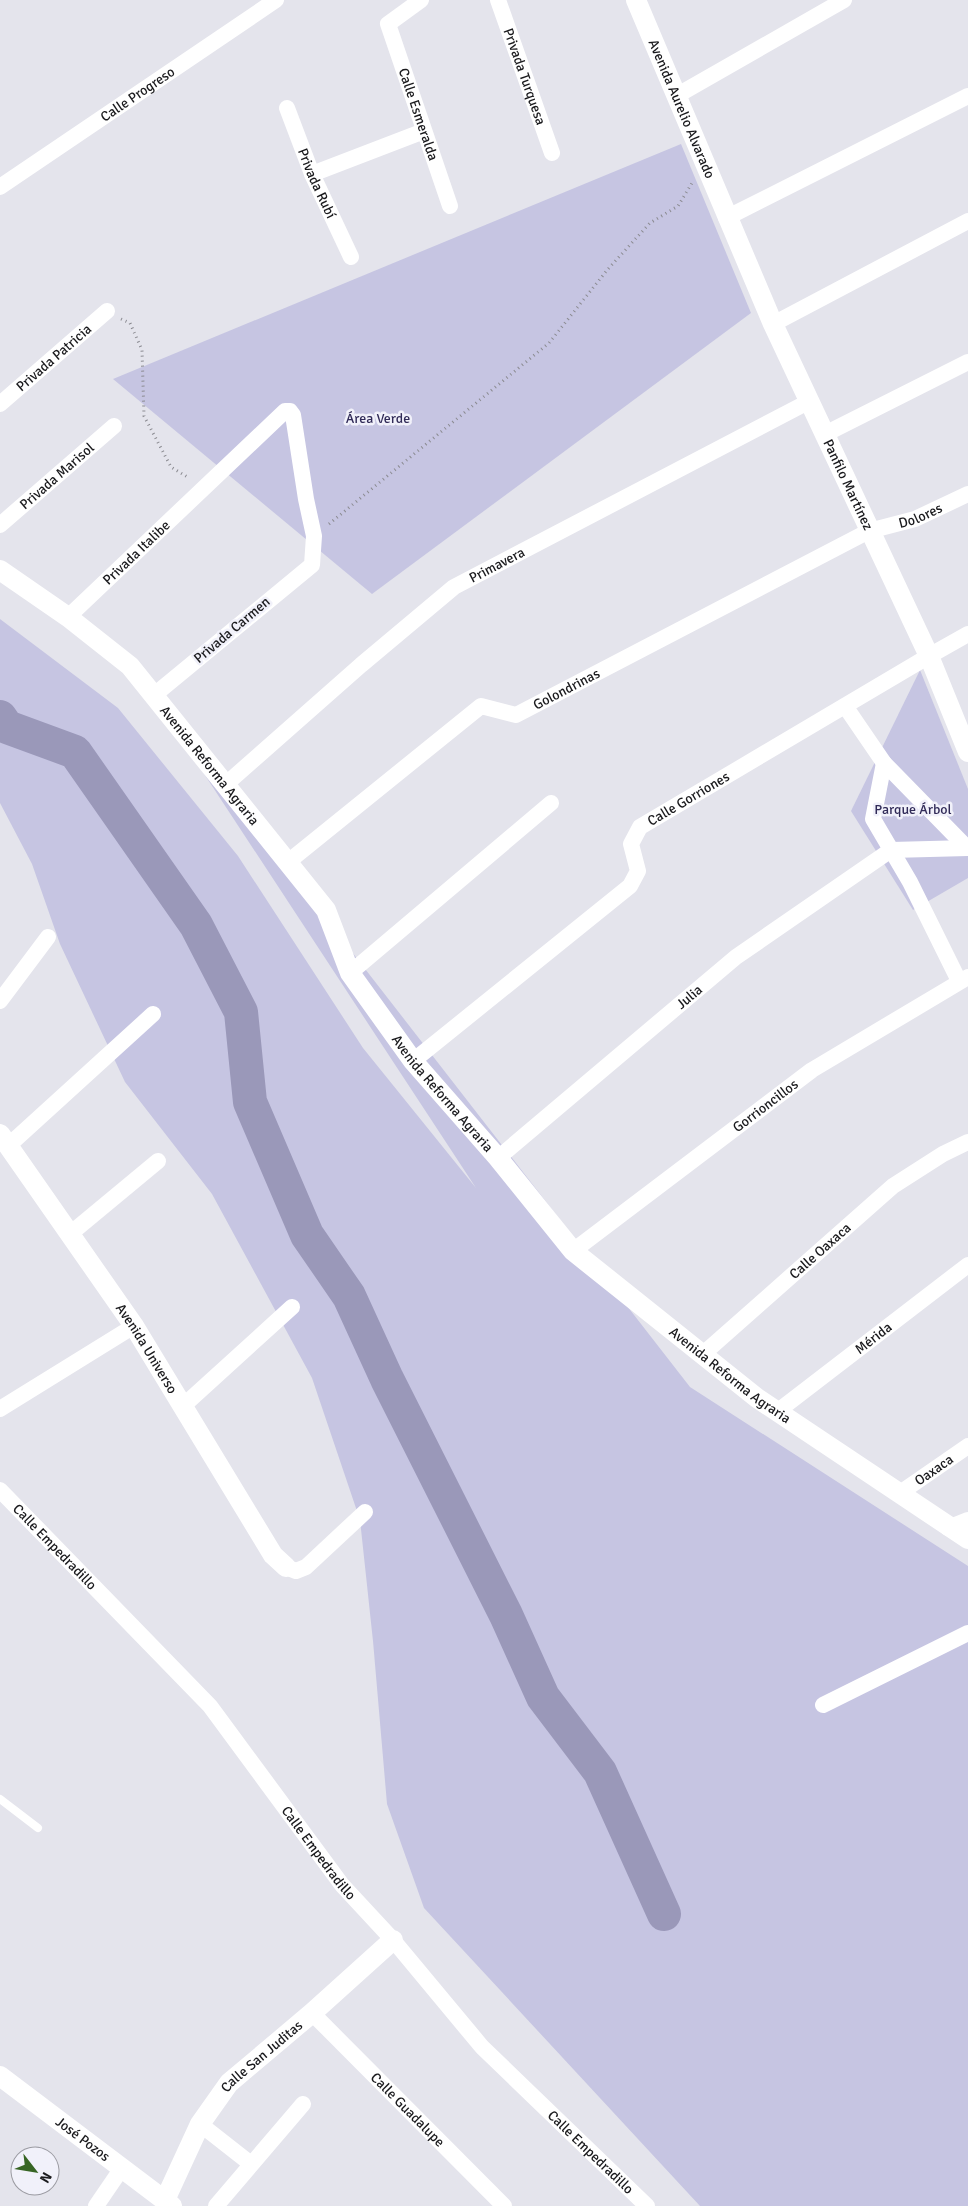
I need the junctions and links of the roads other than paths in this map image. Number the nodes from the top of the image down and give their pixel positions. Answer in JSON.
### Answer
{"nodes":[{"id":1,"x":276,"y":0,"type":"edge"},
{"id":2,"x":421,"y":0,"type":"edge"},
{"id":3,"x":498,"y":0,"type":"edge"},
{"id":4,"x":636,"y":0,"type":"edge"},
{"id":5,"x":844,"y":0,"type":"edge"},
{"id":6,"x":676,"y":96,"type":"junction"},
{"id":7,"x":968,"y":96,"type":"edge"},
{"id":8,"x":287,"y":108,"type":"dead end"},
{"id":9,"x":424,"y":131,"type":"junction"},
{"id":10,"x":552,"y":153,"type":"dead end"},
{"id":11,"x":312,"y":174,"type":"junction"},
{"id":12,"x":0,"y":187,"type":"edge"},
{"id":13,"x":450,"y":206,"type":"dead end"},
{"id":14,"x":726,"y":218,"type":"junction"},
{"id":15,"x":968,"y":221,"type":"edge"},
{"id":16,"x":352,"y":257,"type":"dead end"},
{"id":17,"x":107,"y":311,"type":"road end"},
{"id":18,"x":773,"y":324,"type":"junction"},
{"id":19,"x":968,"y":362,"type":"edge"},
{"id":20,"x":808,"y":402,"type":"junction"},
{"id":21,"x":0,"y":404,"type":"edge"},
{"id":22,"x":114,"y":426,"type":"dead end"},
{"id":23,"x":826,"y":434,"type":"junction"},
{"id":24,"x":968,"y":494,"type":"edge"},
{"id":25,"x":0,"y":525,"type":"edge"},
{"id":26,"x":869,"y":531,"type":"junction"},
{"id":27,"x":312,"y":565,"type":"joint"},
{"id":28,"x":0,"y":570,"type":"edge"},
{"id":29,"x":68,"y":617,"type":"junction"},
{"id":30,"x":968,"y":634,"type":"edge"},
{"id":31,"x":928,"y":656,"type":"junction"},
{"id":32,"x":153,"y":696,"type":"junction"},
{"id":33,"x":845,"y":706,"type":"junction"},
{"id":34,"x":968,"y":752,"type":"edge"},
{"id":35,"x":884,"y":764,"type":"junction"},
{"id":36,"x":225,"y":785,"type":"junction"},
{"id":37,"x":551,"y":803,"type":"dead end"},
{"id":38,"x":967,"y":848,"type":"edge"},
{"id":39,"x":891,"y":850,"type":"junction"},
{"id":40,"x":288,"y":862,"type":"junction"},
{"id":41,"x":48,"y":937,"type":"dead end"},
{"id":42,"x":350,"y":973,"type":"junction"},
{"id":43,"x":964,"y":979,"type":"edge"},
{"id":44,"x":0,"y":1001,"type":"edge"},
{"id":45,"x":153,"y":1014,"type":"dead end"},
{"id":46,"x":413,"y":1061,"type":"junction"},
{"id":47,"x":4,"y":1140,"type":"edge"},
{"id":48,"x":968,"y":1142,"type":"edge"},
{"id":49,"x":498,"y":1158,"type":"junction"},
{"id":50,"x":158,"y":1161,"type":"dead end"},
{"id":51,"x":70,"y":1234,"type":"junction"},
{"id":52,"x":573,"y":1250,"type":"junction"},
{"id":53,"x":968,"y":1265,"type":"edge"},
{"id":54,"x":292,"y":1307,"type":"dead end"},
{"id":55,"x":134,"y":1326,"type":"junction"},
{"id":56,"x":703,"y":1354,"type":"junction"},
{"id":57,"x":182,"y":1407,"type":"junction"},
{"id":58,"x":0,"y":1409,"type":"edge"},
{"id":59,"x":778,"y":1411,"type":"junction"},
{"id":60,"x":968,"y":1446,"type":"edge"},
{"id":61,"x":0,"y":1490,"type":"edge"},
{"id":62,"x":900,"y":1493,"type":"junction"},
{"id":63,"x":365,"y":1512,"type":"dead end"},
{"id":64,"x":968,"y":1520,"type":"edge"},
{"id":65,"x":948,"y":1528,"type":"junction"},
{"id":66,"x":968,"y":1540,"type":"edge"},
{"id":67,"x":286,"y":1567,"type":"joint"},
{"id":68,"x":968,"y":1633,"type":"edge"},
{"id":69,"x":823,"y":1705,"type":"dead end"},
{"id":70,"x":0,"y":1799,"type":"edge"},
{"id":71,"x":38,"y":1828,"type":"dead end"},
{"id":72,"x":393,"y":1940,"type":"junction"},
{"id":73,"x":312,"y":2013,"type":"junction"},
{"id":74,"x":0,"y":2076,"type":"edge"},
{"id":75,"x":303,"y":2104,"type":"dead end"},
{"id":76,"x":200,"y":2124,"type":"junction"},
{"id":77,"x":251,"y":2164,"type":"junction"},
{"id":78,"x":122,"y":2168,"type":"junction"},
{"id":79,"x":169,"y":2203,"type":"edge"},
{"id":80,"x":96,"y":2206,"type":"edge"},
{"id":81,"x":216,"y":2206,"type":"edge"},
{"id":82,"x":504,"y":2206,"type":"edge"},
{"id":83,"x":647,"y":2206,"type":"edge"}],
"edges":[{"from":1,"to":12,"type":"street","name":"Calle Progreso"},
{"from":2,"to":9,"type":"street","name":"Calle Esmeralda"},
{"from":3,"to":10,"type":"street","name":"Privada Turquesa"},
{"from":4,"to":6,"type":"street","name":"Avenida Aurelio Alvarado"},
{"from":5,"to":6,"type":"street"},
{"from":6,"to":14,"type":"street","name":"Avenida Aurelio Alvarado"},
{"from":7,"to":14,"type":"street"},
{"from":8,"to":11,"type":"street","name":"Privada Rubí"},
{"from":9,"to":11,"type":"street"},
{"from":9,"to":13,"type":"street","name":"Calle Esmeralda"},
{"from":11,"to":16,"type":"street","name":"Privada Rubí"},
{"from":14,"to":18,"type":"street","name":"Panfilo Martínez"},
{"from":15,"to":18,"type":"street"},
{"from":17,"to":21,"type":"street","name":"Privada Patricia"},
{"from":18,"to":20,"type":"street","name":"Panfilo Martínez"},
{"from":19,"to":23,"type":"street"},
{"from":20,"to":23,"type":"street","name":"Panfilo Martínez"},
{"from":20,"to":36,"type":"street","name":"Primavera"},
{"from":22,"to":25,"type":"street","name":"Privada Marisol"},
{"from":23,"to":26,"type":"street","name":"Panfilo Martínez"},
{"from":24,"to":26,"type":"street","name":"Dolores"},
{"from":26,"to":31,"type":"street","name":"Panfilo Martínez"},
{"from":26,"to":40,"type":"street","name":"Golondrinas"},
{"from":27,"to":29,"type":"street","name":"Privada Italibe"},
{"from":27,"to":32,"type":"street","name":"Privada Carmen"},
{"from":28,"to":29,"type":"street","name":"Avenida Reforma Agraria"},
{"from":29,"to":32,"type":"street","name":"Avenida Reforma Agraria"},
{"from":30,"to":31,"type":"street","name":"Calle Gorriones"},
{"from":31,"to":33,"type":"street","name":"Calle Gorriones"},
{"from":31,"to":34,"type":"street","name":"Panfilo Martínez"},
{"from":32,"to":36,"type":"street","name":"Avenida Reforma Agraria"},
{"from":33,"to":35,"type":"street"},
{"from":33,"to":46,"type":"street","name":"Calle Gorriones"},
{"from":35,"to":38,"type":"street"},
{"from":35,"to":39,"type":"street"},
{"from":36,"to":40,"type":"street","name":"Avenida Reforma Agraria"},
{"from":37,"to":42,"type":"street"},
{"from":38,"to":39,"type":"street"},
{"from":39,"to":43,"type":"street"},
{"from":39,"to":49,"type":"street","name":"Julia"},
{"from":40,"to":42,"type":"street","name":"Avenida Reforma Agraria"},
{"from":41,"to":44,"type":"street"},
{"from":42,"to":46,"type":"street","name":"Avenida Reforma Agraria"},
{"from":43,"to":52,"type":"street","name":"Gorrioncillos"},
{"from":45,"to":47,"type":"street"},
{"from":46,"to":49,"type":"street","name":"Avenida Reforma Agraria"},
{"from":47,"to":51,"type":"street","name":"Avenida Universo"},
{"from":48,"to":56,"type":"street","name":"Calle Oaxaca"},
{"from":49,"to":52,"type":"street","name":"Avenida Reforma Agraria"},
{"from":50,"to":51,"type":"street"},
{"from":51,"to":55,"type":"street","name":"Avenida Universo"},
{"from":52,"to":56,"type":"street","name":"Avenida Reforma Agraria"},
{"from":53,"to":59,"type":"street","name":"Mérida"},
{"from":54,"to":57,"type":"street"},
{"from":55,"to":57,"type":"street","name":"Avenida Universo"},
{"from":55,"to":58,"type":"street"},
{"from":56,"to":59,"type":"street","name":"Avenida Reforma Agraria"},
{"from":57,"to":67,"type":"street","name":"Avenida Universo"},
{"from":59,"to":62,"type":"street","name":"Avenida Reforma Agraria"},
{"from":60,"to":62,"type":"street","name":"Oaxaca"},
{"from":61,"to":72,"type":"street","name":"Calle Empedradillo"},
{"from":62,"to":65,"type":"street","name":"Avenida Reforma Agraria"},
{"from":63,"to":67,"type":"street"},
{"from":64,"to":65,"type":"street"},
{"from":65,"to":66,"type":"street","name":"Avenida Reforma Agraria"},
{"from":68,"to":69,"type":"street"},
{"from":70,"to":71,"type":"lane"},
{"from":72,"to":73,"type":"street","name":"Calle San Juditas"},
{"from":72,"to":83,"type":"street","name":"Calle Empedradillo"},
{"from":73,"to":76,"type":"street","name":"Calle San Juditas"},
{"from":73,"to":82,"type":"street","name":"Calle Guadalupe"},
{"from":74,"to":78,"type":"street","name":"José Pozos"},
{"from":75,"to":77,"type":"street"},
{"from":76,"to":77,"type":"street"},
{"from":76,"to":79,"type":"street","name":"Calle San Juditas"},
{"from":77,"to":81,"type":"street"},
{"from":78,"to":79,"type":"street","name":"José Pozos"},
{"from":78,"to":80,"type":"street"}]}
